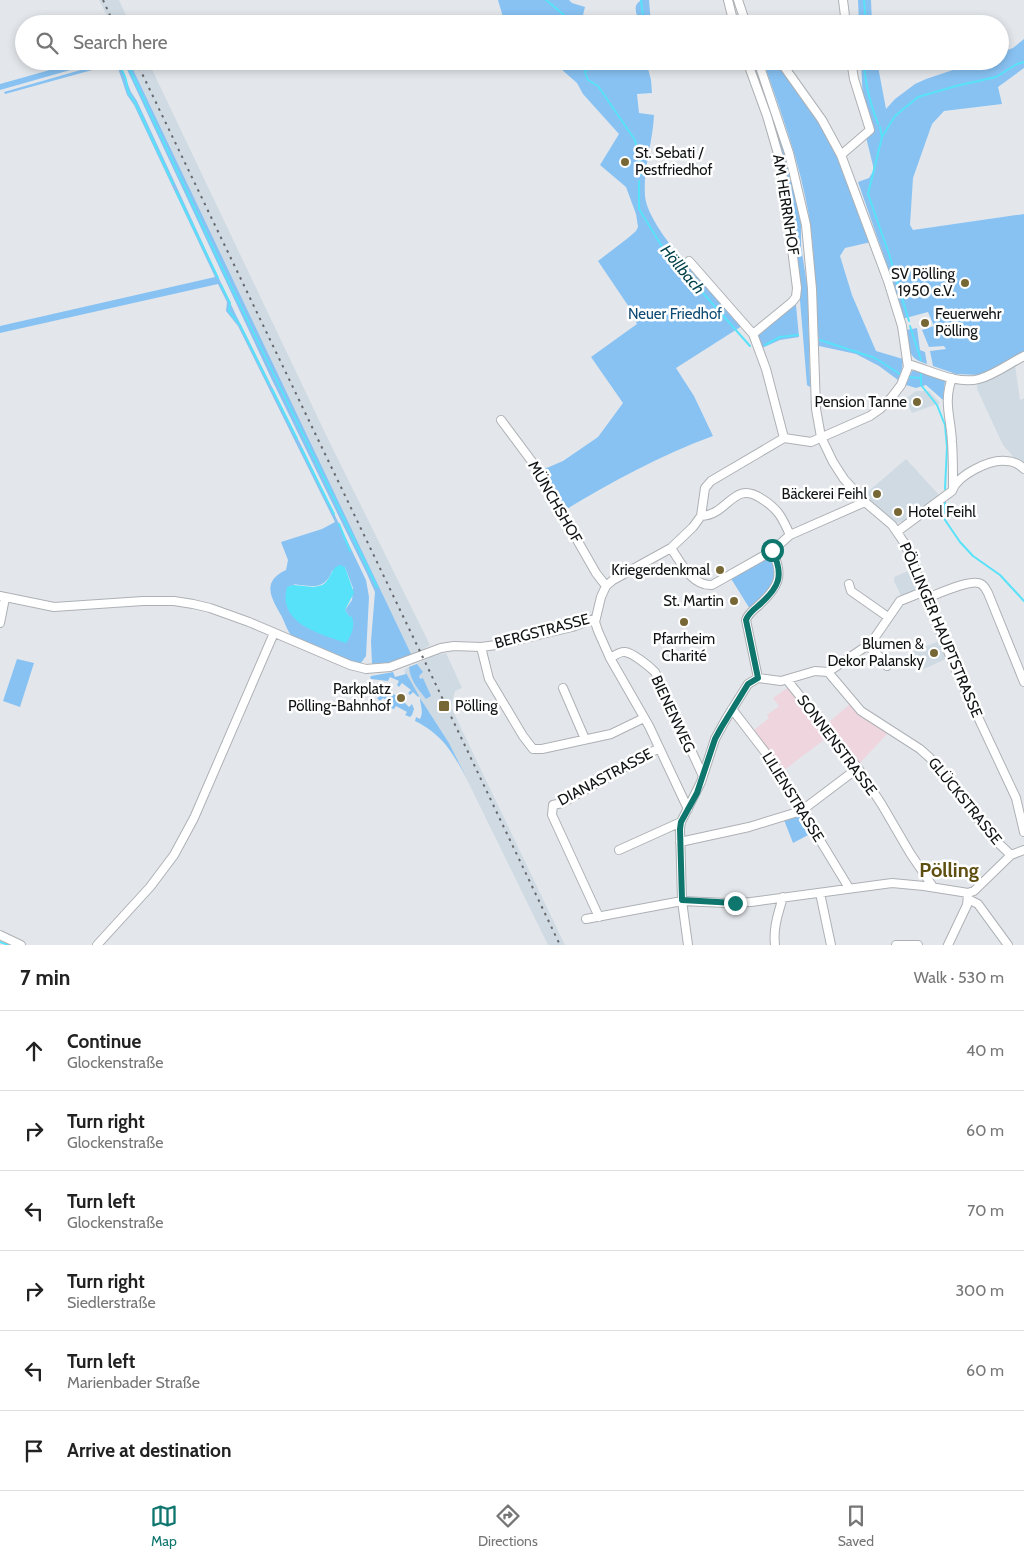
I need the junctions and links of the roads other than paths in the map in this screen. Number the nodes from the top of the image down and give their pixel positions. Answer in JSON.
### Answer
{"nodes":[{"id":1,"x":728,"y":0,"type":"edge"},
{"id":2,"x":738,"y":0,"type":"edge"},
{"id":3,"x":843,"y":0,"type":"edge"},
{"id":4,"x":732,"y":15,"type":"edge"},
{"id":5,"x":743,"y":15,"type":"edge"},
{"id":6,"x":845,"y":15,"type":"edge"},
{"id":7,"x":750,"y":70,"type":"edge"},
{"id":8,"x":761,"y":70,"type":"edge"},
{"id":9,"x":786,"y":70,"type":"edge"},
{"id":10,"x":852,"y":70,"type":"edge"},
{"id":11,"x":841,"y":155,"type":"junction"},
{"id":12,"x":689,"y":261,"type":"dead end"},
{"id":13,"x":753,"y":334,"type":"junction"},
{"id":14,"x":1024,"y":356,"type":"edge"},
{"id":15,"x":908,"y":364,"type":"junction"},
{"id":16,"x":952,"y":378,"type":"junction"},
{"id":17,"x":501,"y":420,"type":"dead end"},
{"id":18,"x":784,"y":438,"type":"junction"},
{"id":19,"x":821,"y":438,"type":"junction"},
{"id":20,"x":1024,"y":469,"type":"edge"},
{"id":21,"x":953,"y":486,"type":"junction"},
{"id":22,"x":865,"y":502,"type":"junction"},
{"id":23,"x":701,"y":516,"type":"junction"},
{"id":24,"x":898,"y":531,"type":"junction"},
{"id":25,"x":790,"y":535,"type":"junction"},
{"id":26,"x":671,"y":548,"type":"junction"},
{"id":27,"x":772,"y":550,"type":"junction"},
{"id":28,"x":849,"y":584,"type":"dead end"},
{"id":29,"x":606,"y":586,"type":"junction"},
{"id":30,"x":926,"y":595,"type":"junction"},
{"id":31,"x":2,"y":597,"type":"edge"},
{"id":32,"x":888,"y":617,"type":"junction"},
{"id":33,"x":596,"y":618,"type":"junction"},
{"id":34,"x":0,"y":623,"type":"edge"},
{"id":35,"x":274,"y":633,"type":"junction"},
{"id":36,"x":868,"y":646,"type":"junction"},
{"id":37,"x":481,"y":647,"type":"junction"},
{"id":38,"x":610,"y":658,"type":"junction"},
{"id":39,"x":887,"y":666,"type":"dead end"},
{"id":40,"x":828,"y":672,"type":"junction"},
{"id":41,"x":758,"y":678,"type":"junction"},
{"id":42,"x":787,"y":680,"type":"junction"},
{"id":43,"x":1024,"y":682,"type":"edge"},
{"id":44,"x":563,"y":688,"type":"dead end"},
{"id":45,"x":732,"y":709,"type":"junction"},
{"id":46,"x":644,"y":718,"type":"junction"},
{"id":47,"x":585,"y":739,"type":"junction"},
{"id":48,"x":659,"y":748,"type":"junction"},
{"id":49,"x":858,"y":768,"type":"junction"},
{"id":50,"x":704,"y":776,"type":"junction"},
{"id":51,"x":1024,"y":794,"type":"edge"},
{"id":52,"x":1016,"y":798,"type":"junction"},
{"id":53,"x":688,"y":809,"type":"junction"},
{"id":54,"x":801,"y":811,"type":"junction"},
{"id":55,"x":681,"y":822,"type":"junction"},
{"id":56,"x":1024,"y":832,"type":"edge"},
{"id":57,"x":680,"y":842,"type":"junction"},
{"id":58,"x":619,"y":850,"type":"dead end"},
{"id":59,"x":1024,"y":850,"type":"edge"},
{"id":60,"x":1012,"y":855,"type":"junction"},
{"id":61,"x":932,"y":887,"type":"junction"},
{"id":62,"x":849,"y":888,"type":"junction"},
{"id":63,"x":820,"y":893,"type":"junction"},
{"id":64,"x":968,"y":896,"type":"junction"},
{"id":65,"x":782,"y":897,"type":"junction"},
{"id":66,"x":682,"y":900,"type":"junction"},
{"id":67,"x":599,"y":917,"type":"junction"},
{"id":68,"x":586,"y":919,"type":"dead end"},
{"id":69,"x":0,"y":935,"type":"edge"},
{"id":70,"x":21,"y":945,"type":"edge"},
{"id":71,"x":97,"y":945,"type":"edge"},
{"id":72,"x":688,"y":945,"type":"edge"},
{"id":73,"x":775,"y":945,"type":"edge"},
{"id":74,"x":831,"y":945,"type":"edge"},
{"id":75,"x":896,"y":945,"type":"edge"},
{"id":76,"x":918,"y":945,"type":"edge"},
{"id":77,"x":948,"y":945,"type":"edge"},
{"id":78,"x":1008,"y":945,"type":"edge"}],
"edges":[{"from":1,"to":4,"type":"street"},
{"from":2,"to":5,"type":"street"},
{"from":3,"to":6,"type":"street"},
{"from":7,"to":13,"type":"street","name":"AM HERRNHOF"},
{"from":8,"to":19,"type":"street","name":"PÖLLINGER HAUPTSTRASSE"},
{"from":9,"to":11,"type":"street"},
{"from":10,"to":11,"type":"street"},
{"from":11,"to":15,"type":"street"},
{"from":12,"to":13,"type":"street"},
{"from":13,"to":18,"type":"street"},
{"from":14,"to":16,"type":"street"},
{"from":15,"to":16,"type":"street"},
{"from":15,"to":19,"type":"street"},
{"from":16,"to":21,"type":"street"},
{"from":17,"to":29,"type":"street","name":"MÜNCHSHOF"},
{"from":18,"to":19,"type":"street"},
{"from":18,"to":23,"type":"street"},
{"from":19,"to":22,"type":"street","name":"PÖLLINGER HAUPTSTRASSE"},
{"from":20,"to":21,"type":"street"},
{"from":21,"to":24,"type":"street"},
{"from":22,"to":24,"type":"street","name":"PÖLLINGER HAUPTSTRASSE"},
{"from":22,"to":25,"type":"street"},
{"from":23,"to":25,"type":"street"},
{"from":23,"to":26,"type":"street"},
{"from":24,"to":30,"type":"street","name":"PÖLLINGER HAUPTSTRASSE"},
{"from":25,"to":27,"type":"street"},
{"from":26,"to":27,"type":"street"},
{"from":26,"to":29,"type":"street"},
{"from":27,"to":41,"type":"street"},
{"from":28,"to":32,"type":"street"},
{"from":29,"to":33,"type":"street","name":"BERGSTRASSE"},
{"from":30,"to":32,"type":"street"},
{"from":30,"to":43,"type":"street"},
{"from":30,"to":52,"type":"street","name":"PÖLLINGER HAUPTSTRASSE"},
{"from":31,"to":34,"type":"street"},
{"from":31,"to":35,"type":"street"},
{"from":32,"to":36,"type":"street"},
{"from":33,"to":37,"type":"street","name":"BERGSTRASSE"},
{"from":33,"to":38,"type":"street"},
{"from":35,"to":37,"type":"street","name":"BERGSTRASSE"},
{"from":35,"to":71,"type":"street"},
{"from":36,"to":39,"type":"street"},
{"from":36,"to":40,"type":"street"},
{"from":37,"to":47,"type":"street"},
{"from":38,"to":46,"type":"street"},
{"from":38,"to":50,"type":"street","name":"BIENENWEG"},
{"from":40,"to":42,"type":"street"},
{"from":40,"to":60,"type":"street","name":"GLÜCKSTRASSE"},
{"from":41,"to":42,"type":"street"},
{"from":41,"to":45,"type":"street"},
{"from":42,"to":49,"type":"street","name":"SONNENSTRASSE"},
{"from":44,"to":47,"type":"street"},
{"from":45,"to":50,"type":"street"},
{"from":45,"to":54,"type":"street","name":"LILIENSTRASSE"},
{"from":46,"to":47,"type":"street"},
{"from":46,"to":48,"type":"street"},
{"from":48,"to":53,"type":"street"},
{"from":48,"to":67,"type":"street","name":"DIANASTRASSE"},
{"from":49,"to":54,"type":"street"},
{"from":49,"to":61,"type":"street","name":"SONNENSTRASSE"},
{"from":50,"to":53,"type":"street"},
{"from":51,"to":52,"type":"street"},
{"from":52,"to":56,"type":"street","name":"PÖLLINGER HAUPTSTRASSE"},
{"from":53,"to":55,"type":"street"},
{"from":54,"to":57,"type":"street"},
{"from":54,"to":62,"type":"street","name":"LILIENSTRASSE"},
{"from":55,"to":57,"type":"street"},
{"from":55,"to":58,"type":"street"},
{"from":57,"to":66,"type":"street"},
{"from":59,"to":60,"type":"street"},
{"from":60,"to":64,"type":"street"},
{"from":61,"to":62,"type":"street"},
{"from":61,"to":64,"type":"street"},
{"from":62,"to":63,"type":"street"},
{"from":63,"to":65,"type":"street"},
{"from":63,"to":74,"type":"street"},
{"from":64,"to":77,"type":"street"},
{"from":64,"to":78,"type":"street"},
{"from":65,"to":66,"type":"street"},
{"from":65,"to":73,"type":"street"},
{"from":66,"to":67,"type":"street"},
{"from":66,"to":72,"type":"street"},
{"from":67,"to":68,"type":"street"},
{"from":69,"to":70,"type":"street"},
{"from":75,"to":76,"type":"street"}]}
